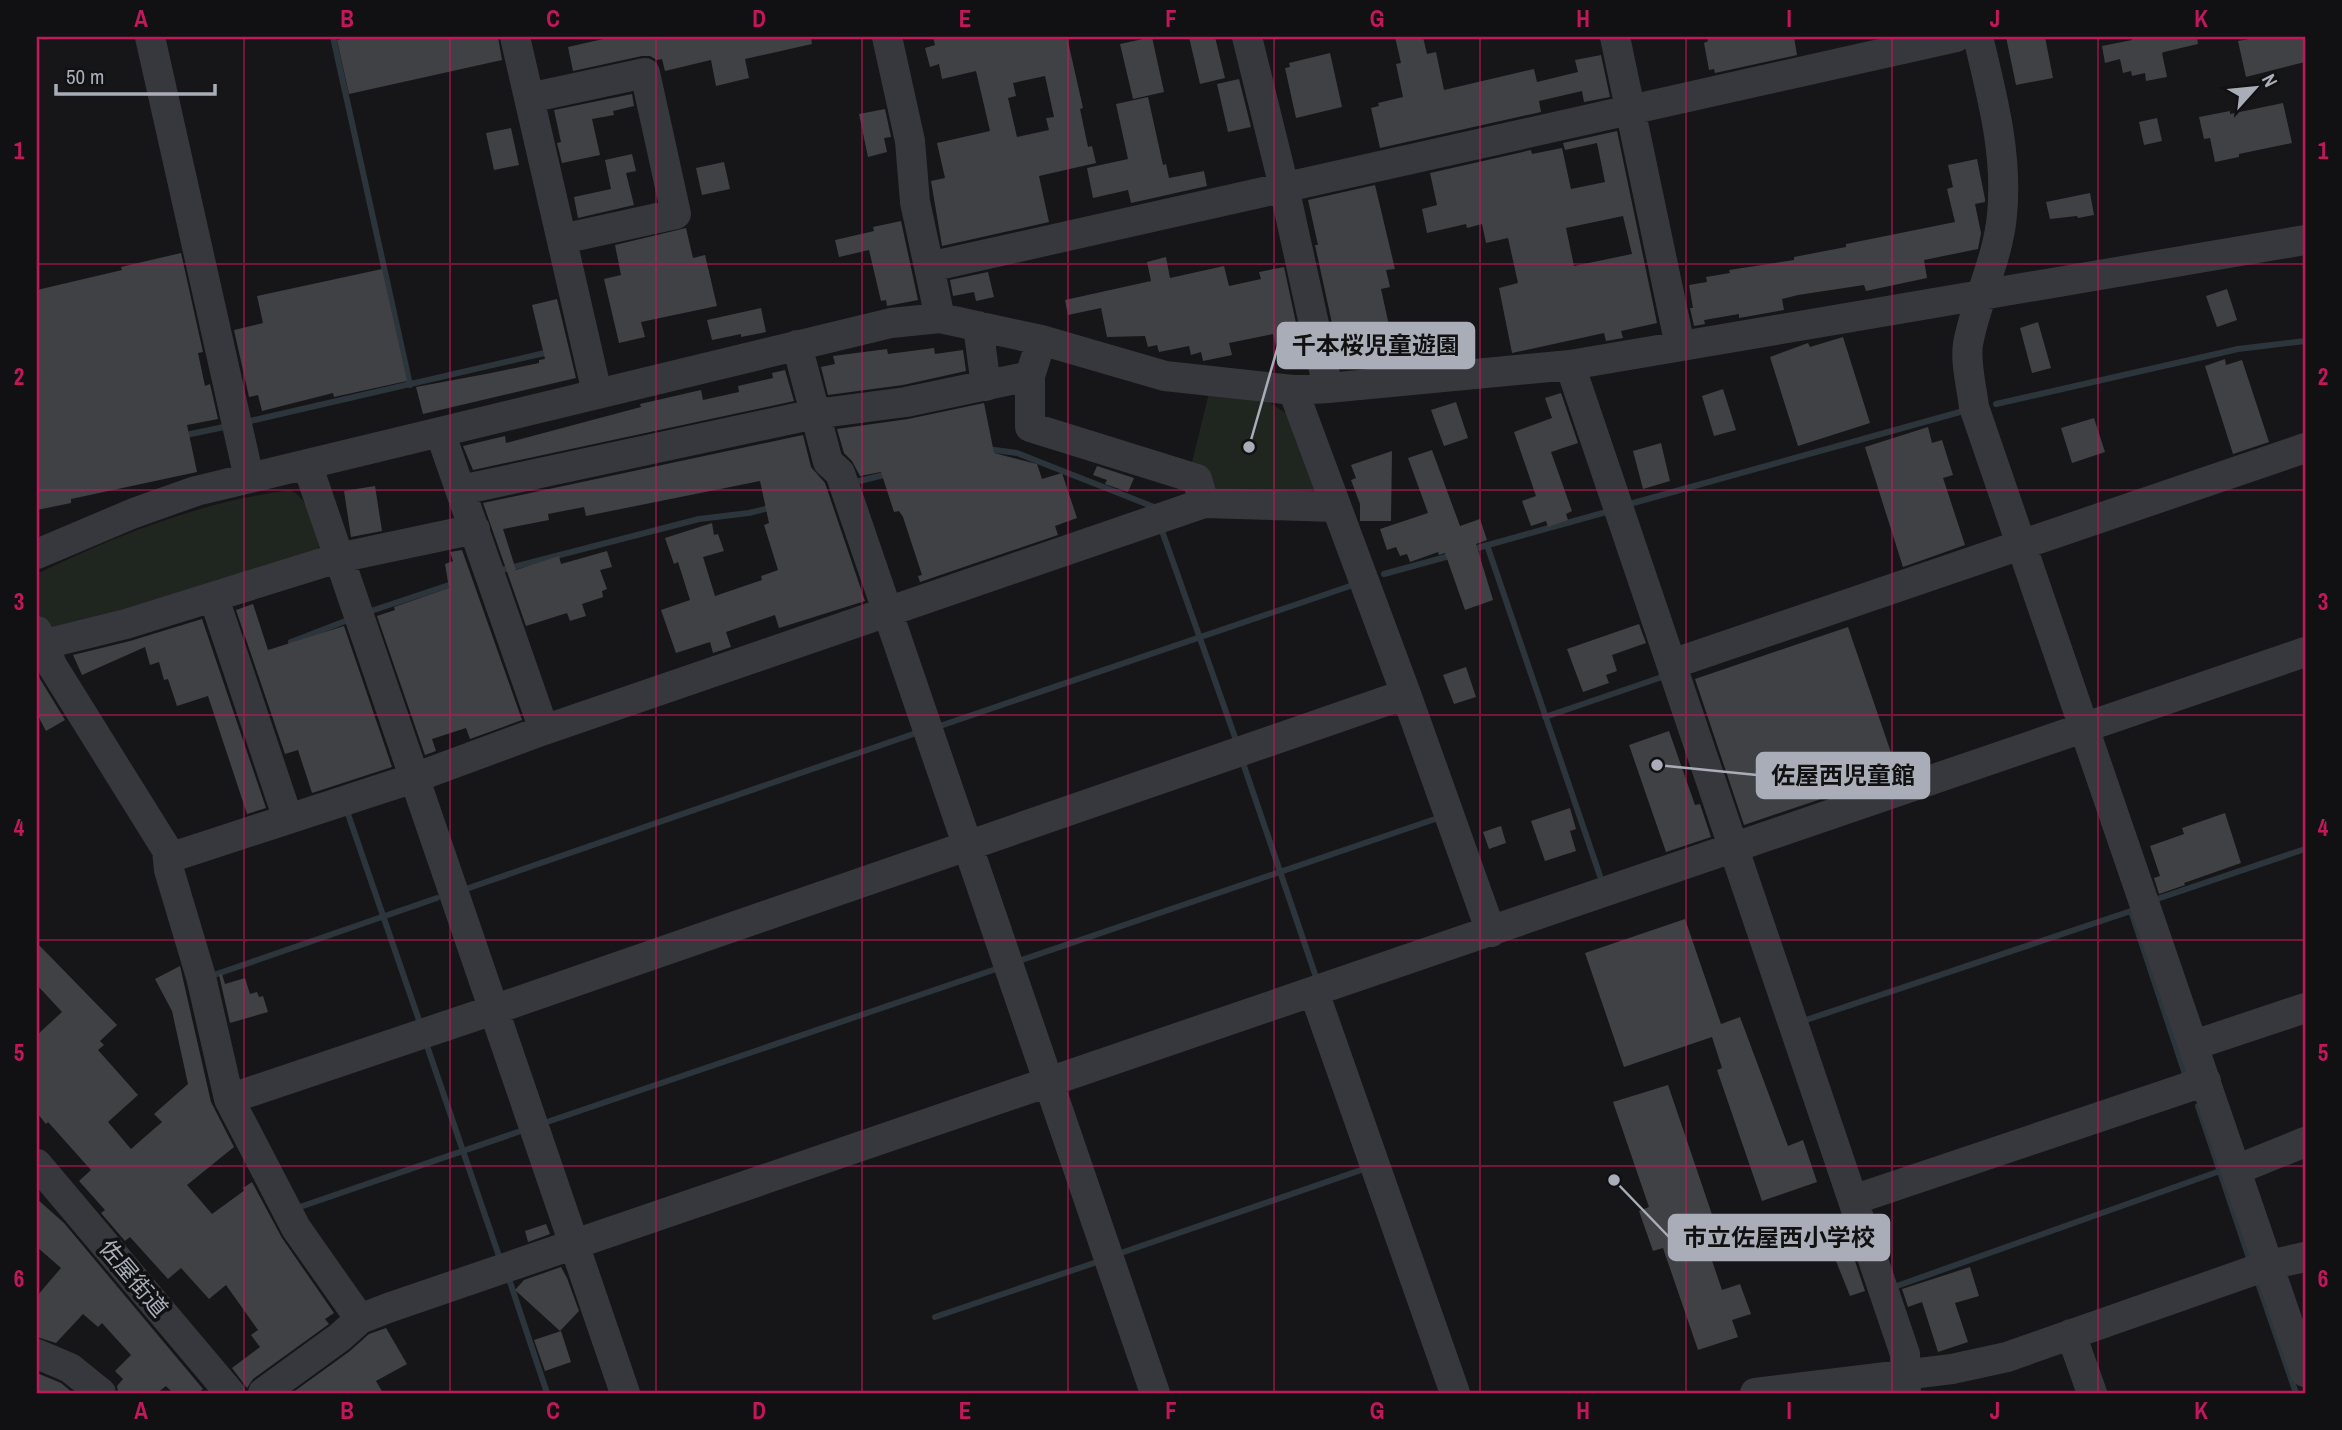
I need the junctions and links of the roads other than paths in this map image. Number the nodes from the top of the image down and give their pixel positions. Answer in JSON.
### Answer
{"nodes":[{"id":1,"x":150,"y":37,"type":"edge"},
{"id":2,"x":515,"y":37,"type":"edge"},
{"id":3,"x":887,"y":37,"type":"edge"},
{"id":4,"x":1247,"y":37,"type":"edge"},
{"id":5,"x":1615,"y":37,"type":"edge"},
{"id":6,"x":1956,"y":37,"type":"edge"},
{"id":7,"x":1979,"y":37,"type":"edge"},
{"id":8,"x":529,"y":98,"type":"junction"},
{"id":9,"x":1631,"y":109,"type":"junction"},
{"id":10,"x":1284,"y":187,"type":"junction"},
{"id":11,"x":562,"y":239,"type":"junction"},
{"id":12,"x":2305,"y":240,"type":"edge"},
{"id":13,"x":929,"y":267,"type":"junction"},
{"id":14,"x":1980,"y":295,"type":"junction"},
{"id":15,"x":940,"y":318,"type":"junction"},
{"id":16,"x":978,"y":326,"type":"junction"},
{"id":17,"x":1041,"y":340,"type":"junction"},
{"id":18,"x":797,"y":345,"type":"junction"},
{"id":19,"x":1680,"y":346,"type":"junction"},
{"id":20,"x":1570,"y":365,"type":"junction"},
{"id":21,"x":1030,"y":376,"type":"junction"},
{"id":22,"x":986,"y":386,"type":"junction"},
{"id":23,"x":1328,"y":388,"type":"junction"},
{"id":24,"x":1293,"y":390,"type":"junction"},
{"id":25,"x":597,"y":393,"type":"junction"},
{"id":26,"x":815,"y":414,"type":"junction"},
{"id":27,"x":440,"y":432,"type":"junction"},
{"id":28,"x":2305,"y":448,"type":"edge"},
{"id":29,"x":307,"y":464,"type":"junction"},
{"id":30,"x":249,"y":478,"type":"junction"},
{"id":31,"x":460,"y":490,"type":"junction"},
{"id":32,"x":1204,"y":503,"type":"junction"},
{"id":33,"x":1336,"y":507,"type":"junction"},
{"id":34,"x":475,"y":529,"type":"junction"},
{"id":35,"x":2021,"y":545,"type":"junction"},
{"id":36,"x":37,"y":554,"type":"edge"},
{"id":37,"x":338,"y":558,"type":"junction"},
{"id":38,"x":214,"y":598,"type":"junction"},
{"id":39,"x":888,"y":611,"type":"junction"},
{"id":40,"x":39,"y":640,"type":"edge"},
{"id":41,"x":2305,"y":652,"type":"edge"},
{"id":42,"x":1672,"y":664,"type":"junction"},
{"id":43,"x":1406,"y":694,"type":"junction"},
{"id":44,"x":2085,"y":727,"type":"junction"},
{"id":45,"x":544,"y":730,"type":"junction"},
{"id":46,"x":414,"y":778,"type":"junction"},
{"id":47,"x":288,"y":819,"type":"junction"},
{"id":48,"x":968,"y":847,"type":"junction"},
{"id":49,"x":1733,"y":849,"type":"junction"},
{"id":50,"x":169,"y":858,"type":"junction"},
{"id":51,"x":1491,"y":932,"type":"junction"},
{"id":52,"x":1314,"y":992,"type":"junction"},
{"id":53,"x":2305,"y":1007,"type":"edge"},
{"id":54,"x":493,"y":1010,"type":"junction"},
{"id":55,"x":2193,"y":1045,"type":"junction"},
{"id":56,"x":2206,"y":1081,"type":"junction"},
{"id":57,"x":1048,"y":1083,"type":"junction"},
{"id":58,"x":229,"y":1099,"type":"junction"},
{"id":59,"x":2305,"y":1142,"type":"edge"},
{"id":60,"x":37,"y":1164,"type":"edge"},
{"id":61,"x":2236,"y":1170,"type":"junction"},
{"id":62,"x":1853,"y":1200,"type":"junction"},
{"id":63,"x":573,"y":1247,"type":"junction"},
{"id":64,"x":2305,"y":1257,"type":"edge"},
{"id":65,"x":2269,"y":1265,"type":"junction"},
{"id":66,"x":360,"y":1319,"type":"junction"},
{"id":67,"x":2071,"y":1334,"type":"junction"},
{"id":68,"x":37,"y":1354,"type":"edge"},
{"id":69,"x":2305,"y":1372,"type":"edge"},
{"id":70,"x":1906,"y":1384,"type":"edge"},
{"id":71,"x":101,"y":1393,"type":"edge"},
{"id":72,"x":230,"y":1393,"type":"edge"},
{"id":73,"x":263,"y":1393,"type":"edge"},
{"id":74,"x":625,"y":1393,"type":"edge"},
{"id":75,"x":1155,"y":1393,"type":"edge"},
{"id":76,"x":1455,"y":1393,"type":"edge"},
{"id":77,"x":1755,"y":1393,"type":"edge"},
{"id":78,"x":2092,"y":1393,"type":"edge"}],
"edges":[{"from":1,"to":30,"type":"street"},
{"from":2,"to":8,"type":"street"},
{"from":3,"to":13,"type":"street"},
{"from":4,"to":10,"type":"street"},
{"from":5,"to":9,"type":"street"},
{"from":6,"to":9,"type":"street"},
{"from":7,"to":14,"type":"street"},
{"from":8,"to":11,"type":"street"},
{"from":8,"to":11,"type":"street"},
{"from":9,"to":10,"type":"street"},
{"from":9,"to":19,"type":"street"},
{"from":10,"to":13,"type":"street"},
{"from":10,"to":23,"type":"street"},
{"from":11,"to":25,"type":"street"},
{"from":12,"to":14,"type":"street"},
{"from":13,"to":15,"type":"street"},
{"from":14,"to":19,"type":"street"},
{"from":14,"to":35,"type":"street"},
{"from":15,"to":16,"type":"street"},
{"from":15,"to":18,"type":"street"},
{"from":16,"to":17,"type":"street"},
{"from":16,"to":22,"type":"street"},
{"from":17,"to":21,"type":"street"},
{"from":17,"to":24,"type":"street"},
{"from":18,"to":25,"type":"street"},
{"from":18,"to":26,"type":"street"},
{"from":19,"to":20,"type":"street"},
{"from":20,"to":23,"type":"street"},
{"from":20,"to":42,"type":"street"},
{"from":21,"to":22,"type":"street"},
{"from":21,"to":32,"type":"street"},
{"from":22,"to":26,"type":"street"},
{"from":23,"to":24,"type":"street"},
{"from":24,"to":33,"type":"street"},
{"from":25,"to":27,"type":"street"},
{"from":26,"to":31,"type":"street"},
{"from":26,"to":39,"type":"street"},
{"from":27,"to":29,"type":"street"},
{"from":27,"to":31,"type":"street"},
{"from":28,"to":35,"type":"street"},
{"from":29,"to":30,"type":"street"},
{"from":29,"to":37,"type":"street"},
{"from":30,"to":36,"type":"street"},
{"from":31,"to":34,"type":"street"},
{"from":32,"to":33,"type":"street"},
{"from":32,"to":39,"type":"street"},
{"from":33,"to":43,"type":"street"},
{"from":34,"to":37,"type":"street"},
{"from":34,"to":45,"type":"street"},
{"from":35,"to":42,"type":"street"},
{"from":35,"to":44,"type":"street"},
{"from":37,"to":38,"type":"street"},
{"from":37,"to":46,"type":"street"},
{"from":38,"to":40,"type":"street"},
{"from":38,"to":47,"type":"street"},
{"from":39,"to":45,"type":"street"},
{"from":39,"to":48,"type":"street"},
{"from":40,"to":50,"type":"street"},
{"from":41,"to":44,"type":"street"},
{"from":42,"to":49,"type":"street"},
{"from":43,"to":48,"type":"street"},
{"from":43,"to":51,"type":"street"},
{"from":44,"to":49,"type":"street"},
{"from":44,"to":55,"type":"street"},
{"from":45,"to":46,"type":"street"},
{"from":46,"to":47,"type":"street"},
{"from":46,"to":54,"type":"street"},
{"from":47,"to":50,"type":"street"},
{"from":48,"to":54,"type":"street"},
{"from":48,"to":57,"type":"street"},
{"from":49,"to":51,"type":"street"},
{"from":49,"to":62,"type":"street"},
{"from":50,"to":58,"type":"street"},
{"from":51,"to":52,"type":"street"},
{"from":52,"to":57,"type":"street"},
{"from":52,"to":76,"type":"street"},
{"from":53,"to":55,"type":"street"},
{"from":54,"to":58,"type":"street"},
{"from":54,"to":63,"type":"street"},
{"from":55,"to":56,"type":"street"},
{"from":56,"to":61,"type":"street"},
{"from":56,"to":62,"type":"street"},
{"from":57,"to":63,"type":"street"},
{"from":57,"to":75,"type":"street"},
{"from":58,"to":66,"type":"street"},
{"from":59,"to":61,"type":"street"},
{"from":60,"to":72,"type":"street","name":"佐屋街道"},
{"from":61,"to":65,"type":"street"},
{"from":62,"to":70,"type":"street"},
{"from":63,"to":66,"type":"street"},
{"from":63,"to":74,"type":"street"},
{"from":64,"to":65,"type":"street"},
{"from":65,"to":67,"type":"street"},
{"from":65,"to":69,"type":"street"},
{"from":66,"to":73,"type":"street"},
{"from":67,"to":70,"type":"street"},
{"from":67,"to":78,"type":"street"},
{"from":68,"to":71,"type":"street"},
{"from":70,"to":77,"type":"street"}]}
